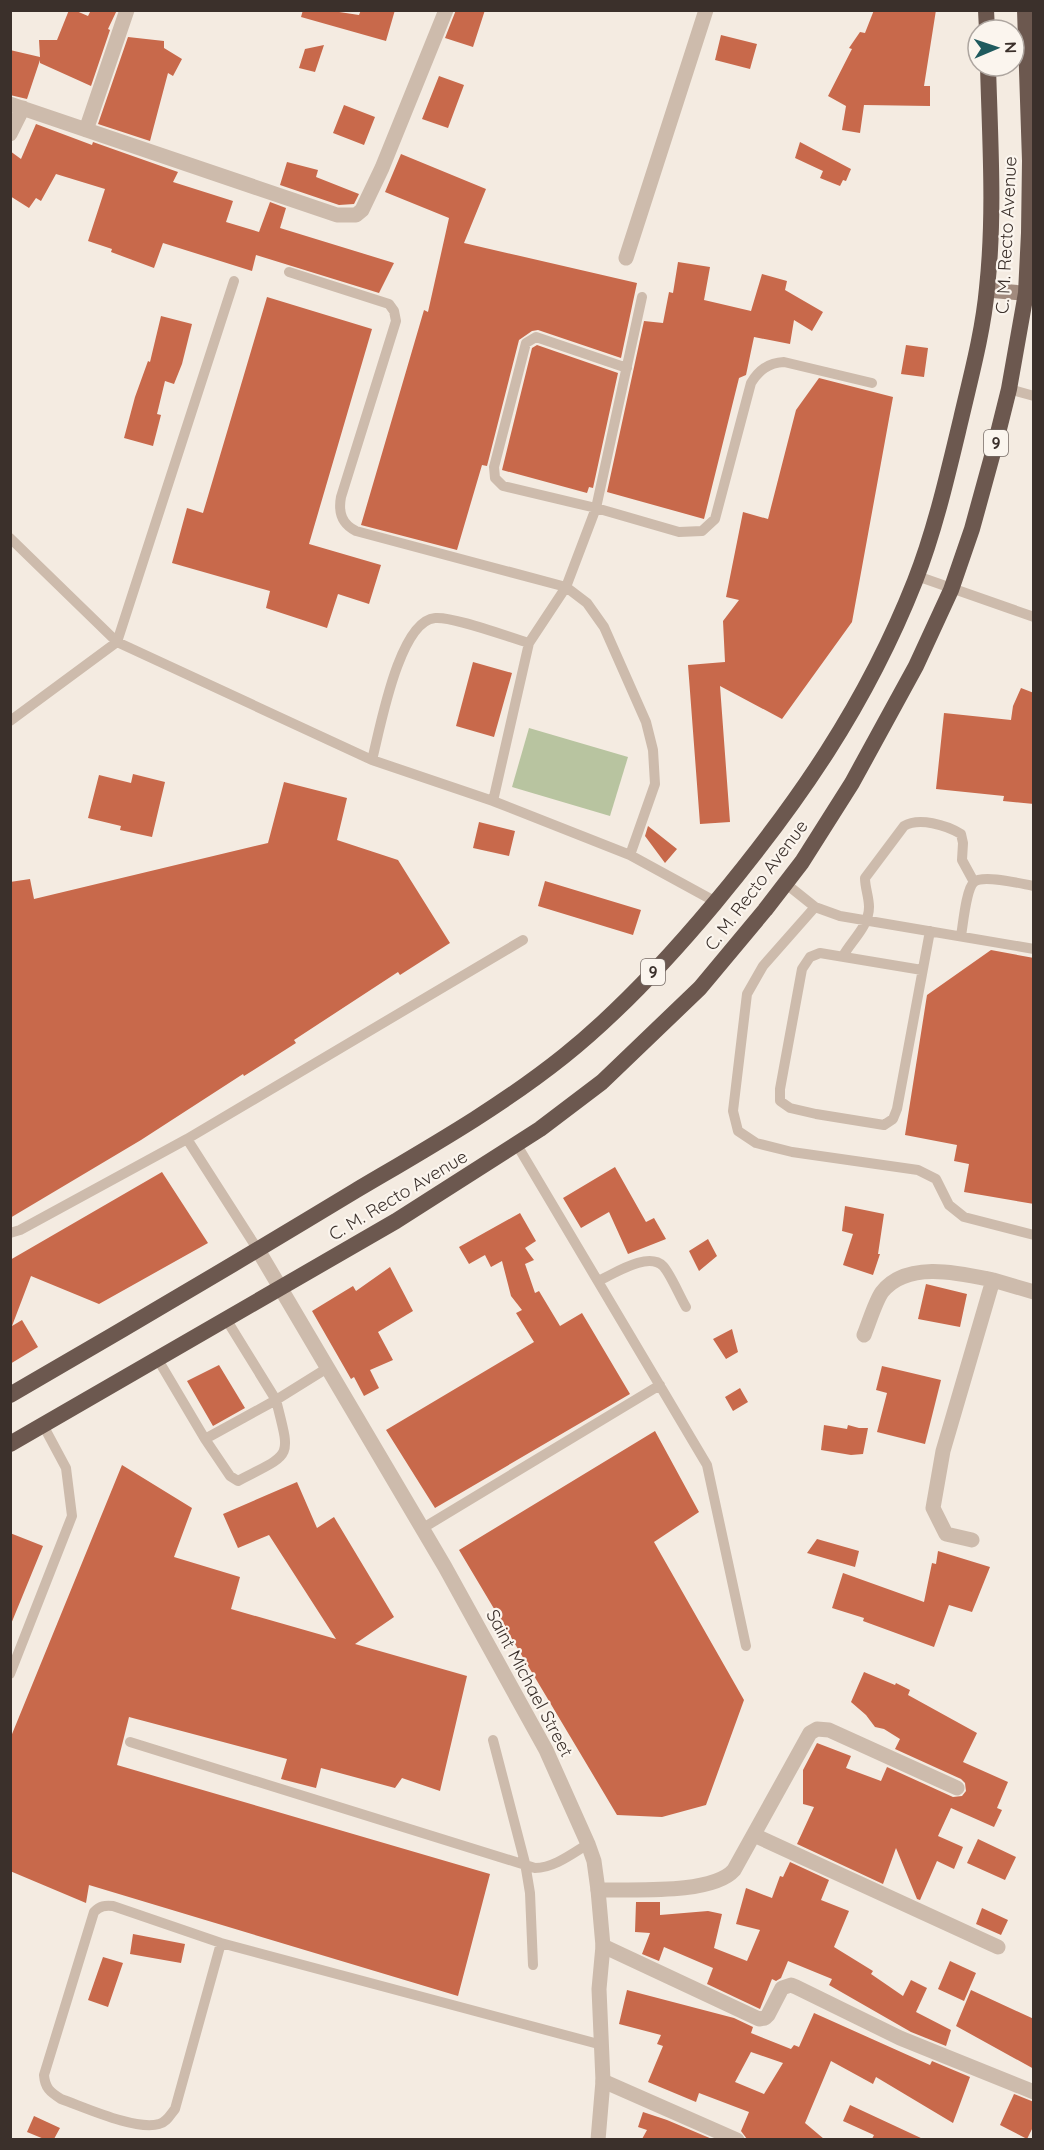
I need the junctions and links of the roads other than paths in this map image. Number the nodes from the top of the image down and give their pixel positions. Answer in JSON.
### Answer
{"nodes":[{"id":1,"x":127,"y":10,"type":"edge"},
{"id":2,"x":446,"y":10,"type":"edge"},
{"id":3,"x":706,"y":10,"type":"edge"},
{"id":4,"x":1025,"y":10,"type":"edge"},
{"id":5,"x":988,"y":78,"type":"edge"},
{"id":6,"x":17,"y":106,"type":"edge"},
{"id":7,"x":86,"y":130,"type":"junction"},
{"id":8,"x":10,"y":134,"type":"edge"},
{"id":9,"x":1032,"y":161,"type":"edge"},
{"id":10,"x":626,"y":258,"type":"dead end"},
{"id":11,"x":289,"y":272,"type":"dead end"},
{"id":12,"x":234,"y":281,"type":"dead end"},
{"id":13,"x":987,"y":291,"type":"junction"},
{"id":14,"x":1030,"y":294,"type":"edge"},
{"id":15,"x":642,"y":297,"type":"dead end"},
{"id":16,"x":627,"y":368,"type":"junction"},
{"id":17,"x":872,"y":383,"type":"dead end"},
{"id":18,"x":1009,"y":389,"type":"junction"},
{"id":19,"x":1034,"y":396,"type":"edge"},
{"id":20,"x":596,"y":508,"type":"junction"},
{"id":21,"x":10,"y":538,"type":"edge"},
{"id":22,"x":917,"y":576,"type":"junction"},
{"id":23,"x":566,"y":587,"type":"junction"},
{"id":24,"x":951,"y":590,"type":"junction"},
{"id":25,"x":1034,"y":617,"type":"edge"},
{"id":26,"x":117,"y":642,"type":"junction"},
{"id":27,"x":528,"y":643,"type":"junction"},
{"id":28,"x":10,"y":721,"type":"edge"},
{"id":29,"x":372,"y":760,"type":"junction"},
{"id":30,"x":494,"y":801,"type":"junction"},
{"id":31,"x":630,"y":855,"type":"junction"},
{"id":32,"x":974,"y":882,"type":"junction"},
{"id":33,"x":786,"y":883,"type":"junction"},
{"id":34,"x":1034,"y":886,"type":"edge"},
{"id":35,"x":716,"y":902,"type":"junction"},
{"id":36,"x":815,"y":907,"type":"junction"},
{"id":37,"x":867,"y":922,"type":"junction"},
{"id":38,"x":930,"y":931,"type":"junction"},
{"id":39,"x":961,"y":936,"type":"junction"},
{"id":40,"x":523,"y":940,"type":"dead end"},
{"id":41,"x":1034,"y":949,"type":"edge"},
{"id":42,"x":843,"y":956,"type":"junction"},
{"id":43,"x":922,"y":970,"type":"junction"},
{"id":44,"x":187,"y":1139,"type":"junction"},
{"id":45,"x":518,"y":1145,"type":"junction"},
{"id":46,"x":10,"y":1233,"type":"edge"},
{"id":47,"x":1034,"y":1235,"type":"edge"},
{"id":48,"x":258,"y":1250,"type":"junction"},
{"id":49,"x":993,"y":1280,"type":"junction"},
{"id":50,"x":598,"y":1281,"type":"junction"},
{"id":51,"x":280,"y":1288,"type":"junction"},
{"id":52,"x":1034,"y":1292,"type":"edge"},
{"id":53,"x":686,"y":1307,"type":"dead end"},
{"id":54,"x":226,"y":1319,"type":"junction"},
{"id":55,"x":864,"y":1335,"type":"dead end"},
{"id":56,"x":157,"y":1358,"type":"junction"},
{"id":57,"x":329,"y":1367,"type":"junction"},
{"id":58,"x":660,"y":1385,"type":"junction"},
{"id":59,"x":10,"y":1395,"type":"edge"},
{"id":60,"x":276,"y":1400,"type":"junction"},
{"id":61,"x":43,"y":1425,"type":"junction"},
{"id":62,"x":205,"y":1439,"type":"junction"},
{"id":63,"x":10,"y":1444,"type":"edge"},
{"id":64,"x":423,"y":1528,"type":"junction"},
{"id":65,"x":972,"y":1540,"type":"dead end"},
{"id":66,"x":746,"y":1646,"type":"dead end"},
{"id":67,"x":10,"y":1674,"type":"edge"},
{"id":68,"x":493,"y":1740,"type":"dead end"},
{"id":69,"x":130,"y":1742,"type":"dead end"},
{"id":70,"x":957,"y":1788,"type":"dead end"},
{"id":71,"x":754,"y":1835,"type":"junction"},
{"id":72,"x":588,"y":1844,"type":"junction"},
{"id":73,"x":525,"y":1863,"type":"junction"},
{"id":74,"x":598,"y":1890,"type":"junction"},
{"id":75,"x":221,"y":1943,"type":"junction"},
{"id":76,"x":603,"y":1946,"type":"junction"},
{"id":77,"x":998,"y":1947,"type":"dead end"},
{"id":78,"x":533,"y":1965,"type":"dead end"},
{"id":79,"x":602,"y":2045,"type":"junction"},
{"id":80,"x":603,"y":2081,"type":"junction"},
{"id":81,"x":1034,"y":2092,"type":"edge"},
{"id":82,"x":598,"y":2139,"type":"edge"},
{"id":83,"x":737,"y":2139,"type":"edge"}],
"edges":[{"from":1,"to":7,"type":"street"},
{"from":2,"to":7,"type":"street"},
{"from":3,"to":10,"type":"street"},
{"from":4,"to":9,"type":"highway","name":"C. M. Recto Avenue","number":"9"},
{"from":5,"to":13,"type":"highway","name":"C. M. Recto Avenue","number":"9"},
{"from":6,"to":7,"type":"street"},
{"from":6,"to":8,"type":"street"},
{"from":9,"to":14,"type":"highway","name":"C. M. Recto Avenue","number":"9"},
{"from":11,"to":23,"type":"lane"},
{"from":12,"to":26,"type":"lane"},
{"from":13,"to":14,"type":"main road"},
{"from":13,"to":22,"type":"highway","name":"C. M. Recto Avenue","number":"9"},
{"from":14,"to":18,"type":"highway","name":"C. M. Recto Avenue","number":"9"},
{"from":15,"to":16,"type":"lane"},
{"from":16,"to":20,"type":"lane"},
{"from":16,"to":20,"type":"lane"},
{"from":17,"to":20,"type":"lane"},
{"from":18,"to":19,"type":"lane"},
{"from":18,"to":24,"type":"highway","name":"C. M. Recto Avenue","number":"9"},
{"from":20,"to":23,"type":"lane"},
{"from":21,"to":26,"type":"lane"},
{"from":22,"to":24,"type":"lane"},
{"from":22,"to":35,"type":"highway","name":"C. M. Recto Avenue","number":"9"},
{"from":23,"to":27,"type":"lane"},
{"from":23,"to":31,"type":"lane"},
{"from":24,"to":25,"type":"lane"},
{"from":24,"to":33,"type":"highway","name":"C. M. Recto Avenue","number":"9"},
{"from":26,"to":28,"type":"lane"},
{"from":26,"to":29,"type":"lane"},
{"from":27,"to":29,"type":"lane"},
{"from":27,"to":30,"type":"lane"},
{"from":29,"to":30,"type":"lane"},
{"from":30,"to":31,"type":"lane"},
{"from":31,"to":35,"type":"lane"},
{"from":32,"to":34,"type":"lane"},
{"from":32,"to":37,"type":"lane"},
{"from":32,"to":39,"type":"lane"},
{"from":33,"to":36,"type":"lane"},
{"from":33,"to":45,"type":"highway","name":"C. M. Recto Avenue","number":"9"},
{"from":35,"to":48,"type":"highway","name":"C. M. Recto Avenue","number":"9"},
{"from":36,"to":37,"type":"lane"},
{"from":36,"to":47,"type":"lane"},
{"from":37,"to":38,"type":"lane"},
{"from":37,"to":42,"type":"lane"},
{"from":38,"to":39,"type":"lane"},
{"from":38,"to":43,"type":"lane"},
{"from":39,"to":41,"type":"lane"},
{"from":40,"to":44,"type":"lane"},
{"from":42,"to":43,"type":"lane"},
{"from":42,"to":43,"type":"lane"},
{"from":44,"to":46,"type":"lane"},
{"from":44,"to":48,"type":"lane"},
{"from":45,"to":50,"type":"lane"},
{"from":45,"to":51,"type":"highway","name":"C. M. Recto Avenue","number":"9"},
{"from":48,"to":51,"type":"street","name":"Saint Michael Street"},
{"from":48,"to":59,"type":"highway","name":"C. M. Recto Avenue","number":"9"},
{"from":49,"to":52,"type":"street"},
{"from":49,"to":55,"type":"street"},
{"from":49,"to":65,"type":"street"},
{"from":50,"to":53,"type":"lane"},
{"from":50,"to":58,"type":"lane"},
{"from":51,"to":54,"type":"highway","name":"C. M. Recto Avenue","number":"9"},
{"from":51,"to":57,"type":"street","name":"Saint Michael Street"},
{"from":54,"to":56,"type":"highway","name":"C. M. Recto Avenue","number":"9"},
{"from":54,"to":60,"type":"lane"},
{"from":56,"to":61,"type":"highway","name":"C. M. Recto Avenue","number":"9"},
{"from":56,"to":62,"type":"lane"},
{"from":57,"to":60,"type":"lane"},
{"from":57,"to":64,"type":"street","name":"Saint Michael Street"},
{"from":58,"to":64,"type":"lane"},
{"from":58,"to":66,"type":"lane"},
{"from":60,"to":62,"type":"lane"},
{"from":60,"to":62,"type":"lane"},
{"from":61,"to":63,"type":"highway","name":"C. M. Recto Avenue","number":"9"},
{"from":61,"to":67,"type":"lane"},
{"from":64,"to":72,"type":"street","name":"Saint Michael Street"},
{"from":68,"to":73,"type":"lane"},
{"from":69,"to":73,"type":"lane"},
{"from":70,"to":71,"type":"street"},
{"from":71,"to":74,"type":"street"},
{"from":71,"to":77,"type":"street"},
{"from":72,"to":73,"type":"lane"},
{"from":72,"to":74,"type":"street","name":"Saint Michael Street"},
{"from":73,"to":78,"type":"lane"},
{"from":74,"to":76,"type":"street","name":"Saint Michael Street"},
{"from":75,"to":75,"type":"lane"},
{"from":75,"to":79,"type":"lane"},
{"from":76,"to":79,"type":"street","name":"Saint Michael Street"},
{"from":76,"to":81,"type":"street"},
{"from":79,"to":80,"type":"street","name":"Saint Michael Street"},
{"from":80,"to":82,"type":"street","name":"Saint Michael Street"},
{"from":80,"to":83,"type":"street"}]}
